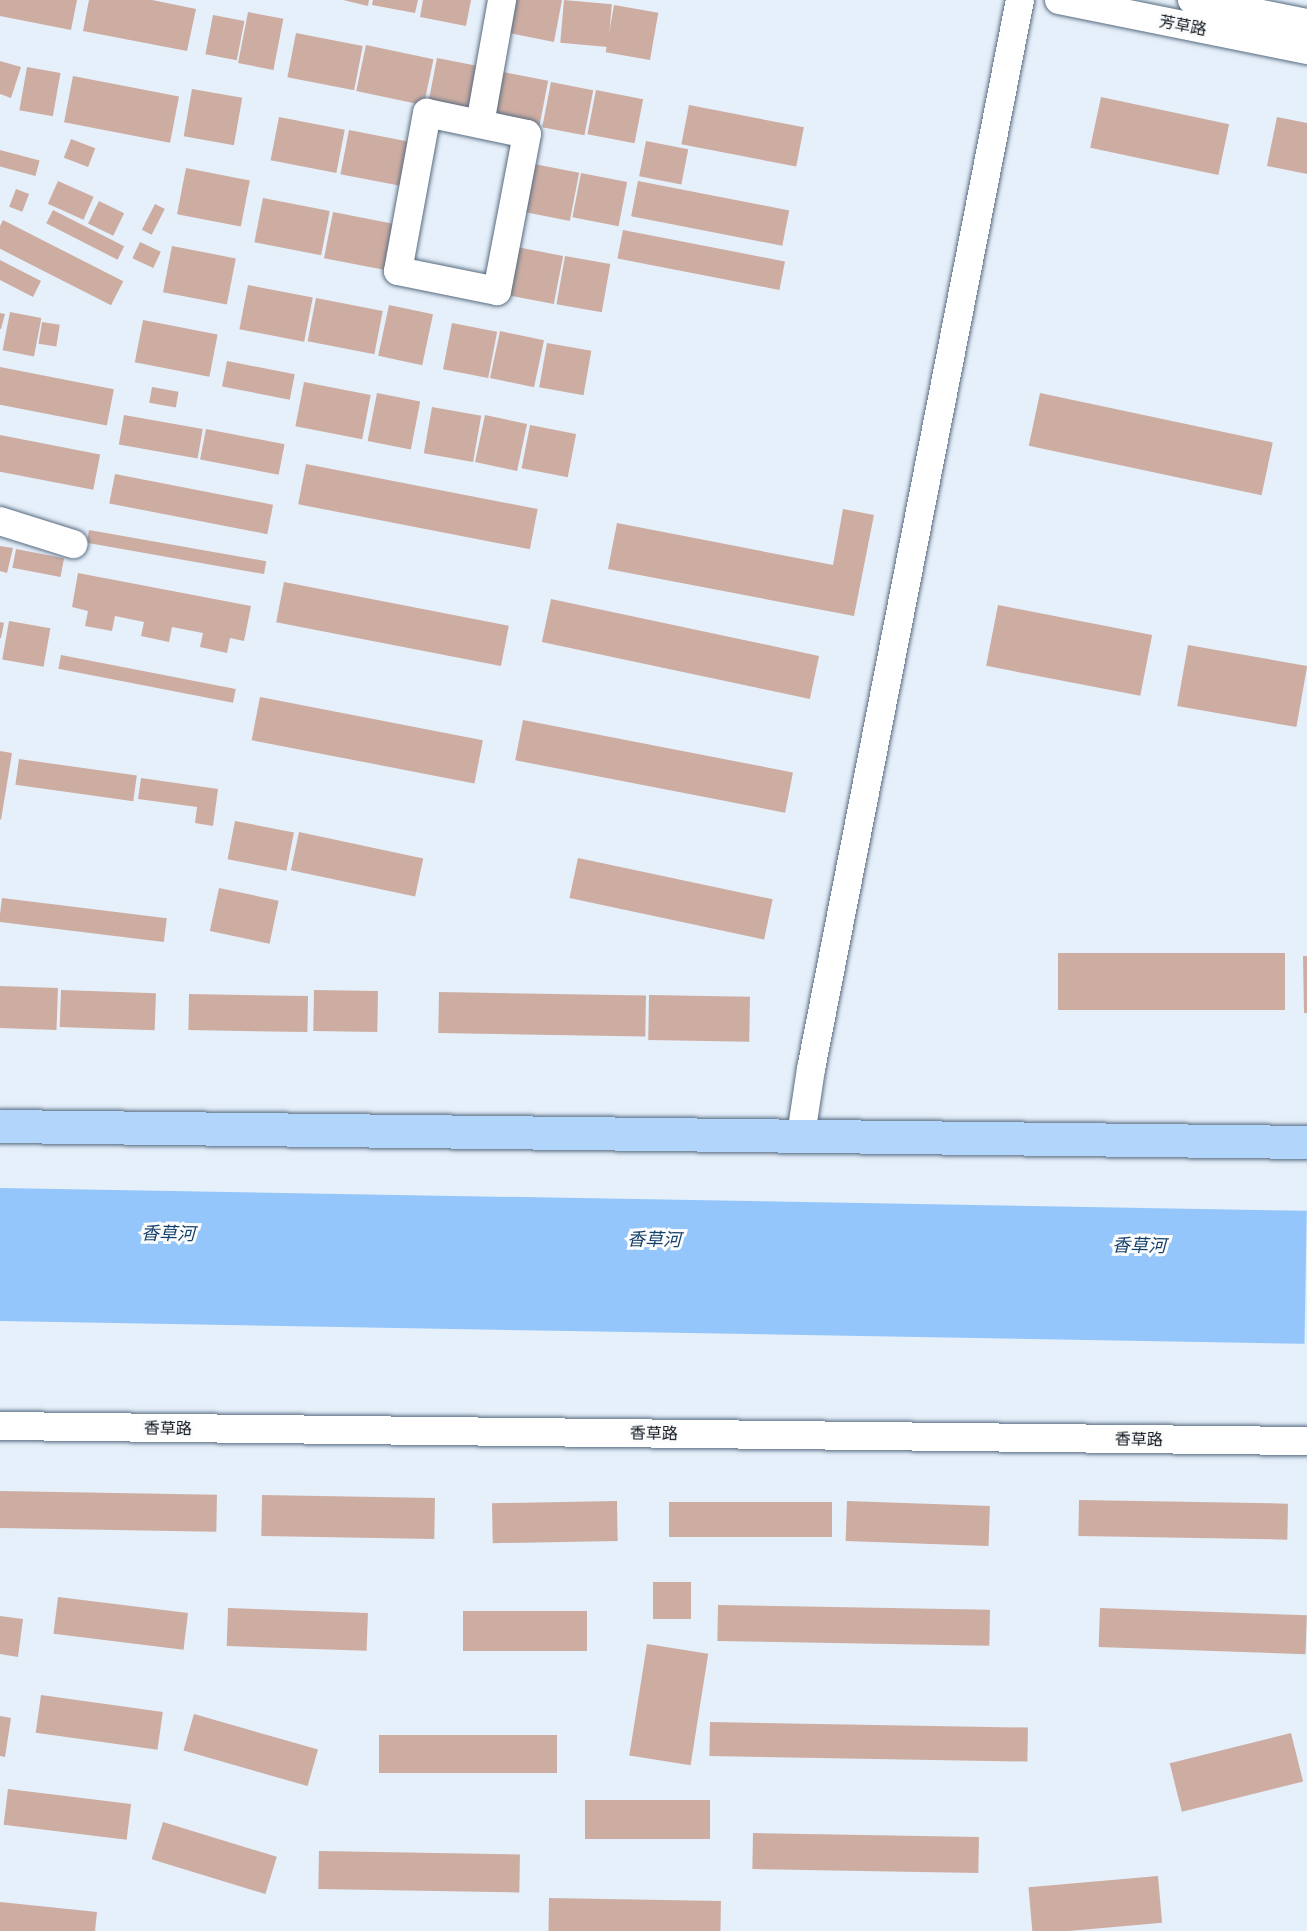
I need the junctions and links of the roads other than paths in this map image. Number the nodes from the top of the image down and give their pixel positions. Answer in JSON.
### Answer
{"nodes":[{"id":1,"x":502,"y":0,"type":"edge"},
{"id":2,"x":1020,"y":0,"type":"edge"},
{"id":3,"x":1059,"y":0,"type":"edge"},
{"id":4,"x":1192,"y":0,"type":"edge"},
{"id":5,"x":1307,"y":23,"type":"edge"},
{"id":6,"x":1307,"y":50,"type":"edge"},
{"id":7,"x":480,"y":124,"type":"junction"},
{"id":8,"x":0,"y":521,"type":"edge"},
{"id":9,"x":73,"y":543,"type":"dead end"},
{"id":10,"x":0,"y":1126,"type":"edge"},
{"id":11,"x":801,"y":1136,"type":"junction"},
{"id":12,"x":1307,"y":1142,"type":"edge"},
{"id":13,"x":0,"y":1426,"type":"edge"},
{"id":14,"x":1307,"y":1441,"type":"edge"}],
"edges":[{"from":1,"to":7,"type":"street"},
{"from":2,"to":11,"type":"street"},
{"from":3,"to":6,"type":"street","name":"芳草路"},
{"from":4,"to":5,"type":"street","name":"芳草路"},
{"from":7,"to":7,"type":"street"},
{"from":8,"to":9,"type":"street"},
{"from":10,"to":11,"type":"main road"},
{"from":11,"to":12,"type":"main road"},
{"from":13,"to":14,"type":"street","name":"香草路"}]}
